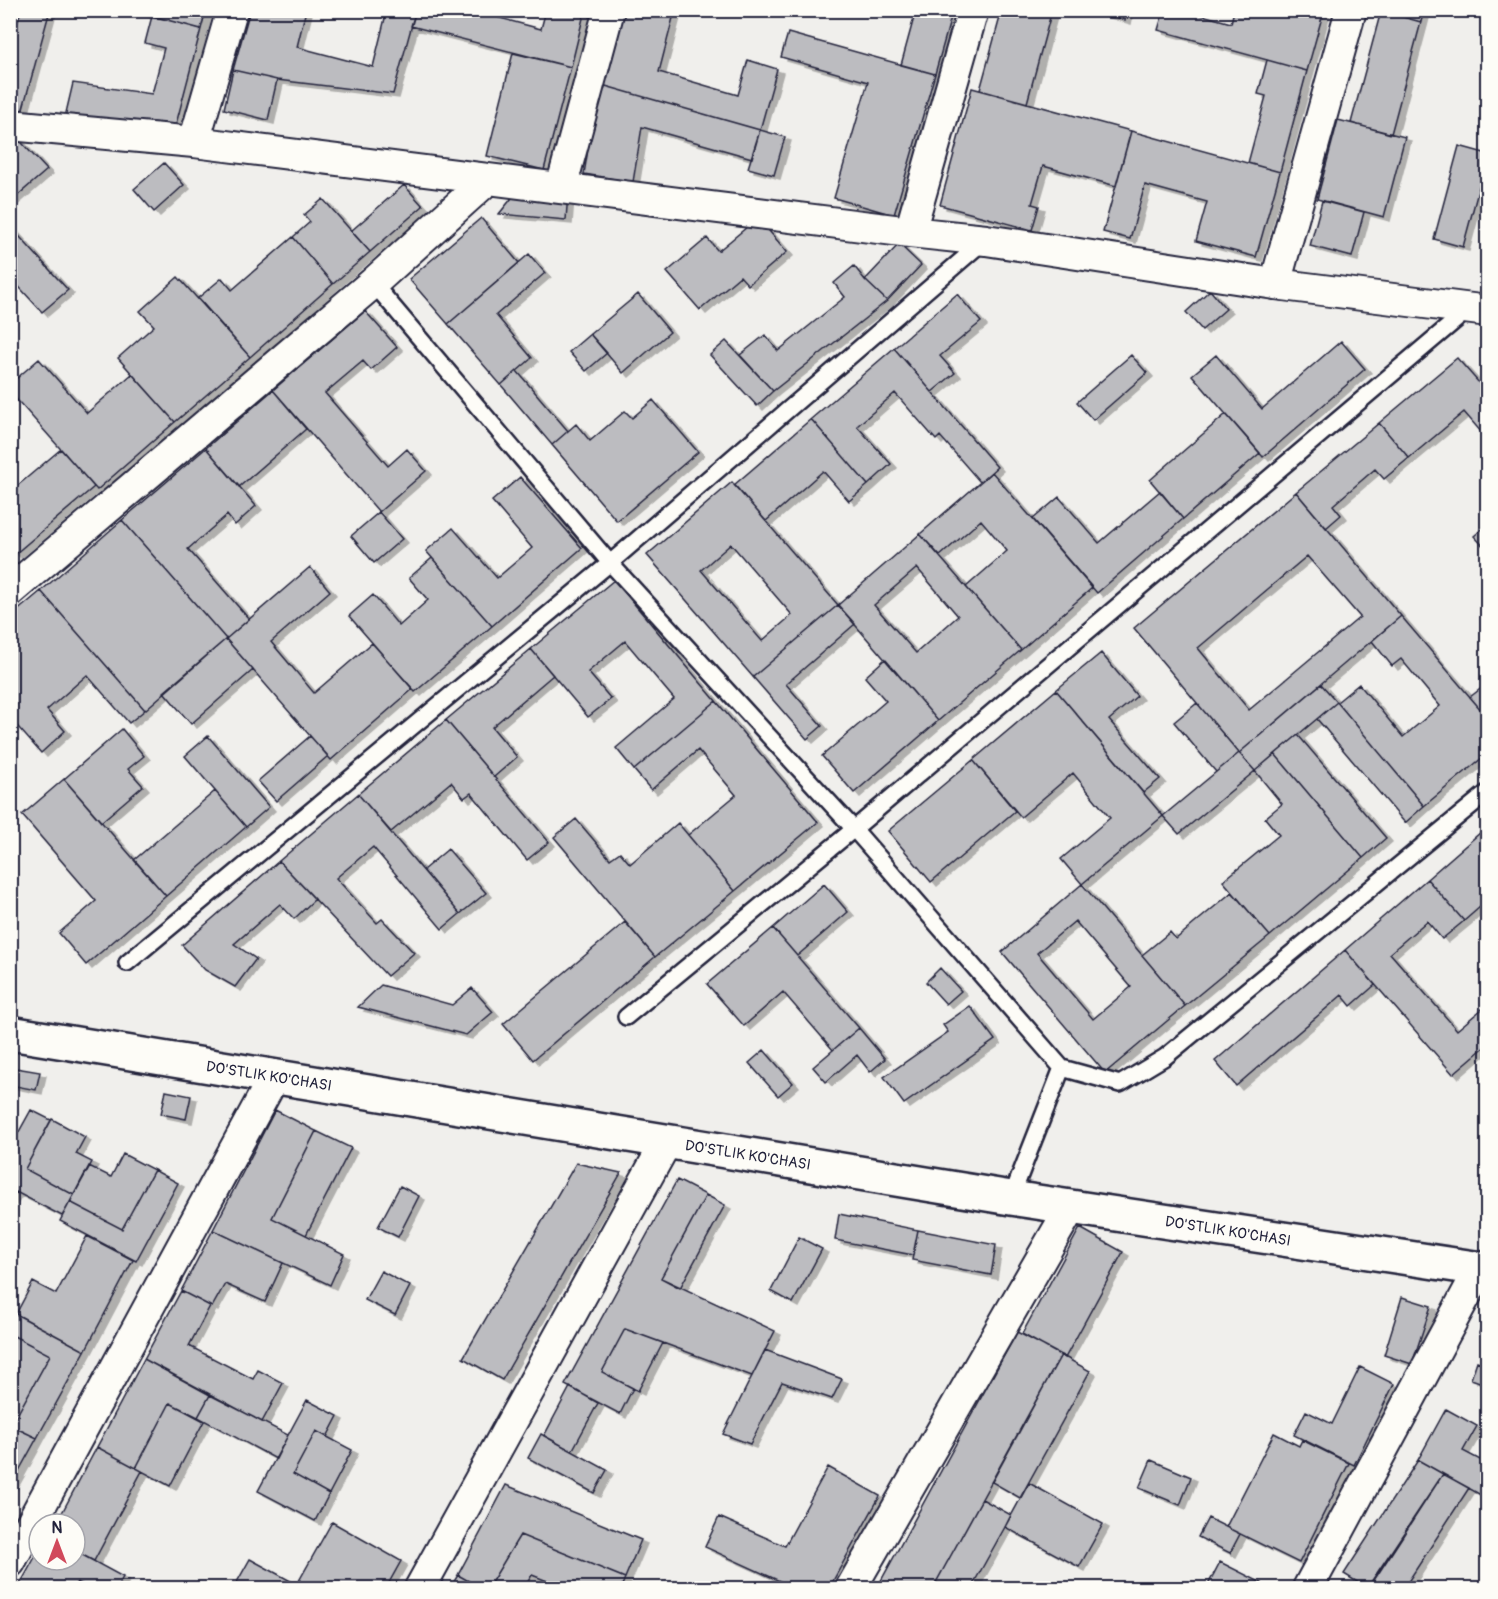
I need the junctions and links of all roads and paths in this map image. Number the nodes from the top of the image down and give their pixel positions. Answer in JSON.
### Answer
{"nodes":[{"id":1,"x":232,"y":10,"type":"edge"},
{"id":2,"x":609,"y":10,"type":"edge"},
{"id":3,"x":974,"y":10,"type":"edge"},
{"id":4,"x":1351,"y":10,"type":"edge"},
{"id":5,"x":10,"y":125,"type":"edge"},
{"id":6,"x":194,"y":142,"type":"junction"},
{"id":7,"x":488,"y":179,"type":"junction"},
{"id":8,"x":561,"y":188,"type":"junction"},
{"id":9,"x":910,"y":232,"type":"junction"},
{"id":10,"x":986,"y":240,"type":"junction"},
{"id":11,"x":373,"y":283,"type":"junction"},
{"id":12,"x":1275,"y":284,"type":"junction"},
{"id":13,"x":1479,"y":310,"type":"edge"},
{"id":14,"x":610,"y":564,"type":"junction"},
{"id":15,"x":10,"y":591,"type":"edge"},
{"id":16,"x":1488,"y":792,"type":"edge"},
{"id":17,"x":854,"y":829,"type":"junction"},
{"id":18,"x":127,"y":963,"type":"dead end"},
{"id":19,"x":626,"y":1017,"type":"dead end"},
{"id":20,"x":10,"y":1033,"type":"edge"},
{"id":21,"x":1062,"y":1068,"type":"junction"},
{"id":22,"x":274,"y":1077,"type":"junction"},
{"id":23,"x":667,"y":1141,"type":"junction"},
{"id":24,"x":1011,"y":1198,"type":"junction"},
{"id":25,"x":1071,"y":1208,"type":"junction"},
{"id":26,"x":1484,"y":1270,"type":"edge"},
{"id":27,"x":10,"y":1562,"type":"edge"},
{"id":28,"x":420,"y":1588,"type":"edge"},
{"id":29,"x":850,"y":1588,"type":"edge"},
{"id":30,"x":1308,"y":1588,"type":"edge"}],
"edges":[{"from":1,"to":6,"type":"street"},
{"from":2,"to":8,"type":"street"},
{"from":3,"to":9,"type":"street"},
{"from":4,"to":12,"type":"street"},
{"from":5,"to":6,"type":"street"},
{"from":6,"to":7,"type":"street"},
{"from":7,"to":8,"type":"street"},
{"from":7,"to":11,"type":"street"},
{"from":8,"to":9,"type":"street"},
{"from":9,"to":10,"type":"street"},
{"from":10,"to":12,"type":"street"},
{"from":10,"to":14,"type":"lane"},
{"from":11,"to":14,"type":"lane"},
{"from":11,"to":15,"type":"street"},
{"from":12,"to":13,"type":"street"},
{"from":13,"to":17,"type":"lane"},
{"from":14,"to":17,"type":"lane"},
{"from":14,"to":18,"type":"lane"},
{"from":16,"to":21,"type":"lane"},
{"from":17,"to":19,"type":"lane"},
{"from":17,"to":21,"type":"lane"},
{"from":20,"to":22,"type":"street","name":"DO'STLIK KO'CHASI"},
{"from":21,"to":24,"type":"lane"},
{"from":22,"to":23,"type":"street","name":"DO'STLIK KO'CHASI"},
{"from":22,"to":27,"type":"street"},
{"from":23,"to":24,"type":"street","name":"DO'STLIK KO'CHASI"},
{"from":23,"to":28,"type":"street"},
{"from":24,"to":25,"type":"street","name":"DO'STLIK KO'CHASI"},
{"from":25,"to":26,"type":"street","name":"DO'STLIK KO'CHASI"},
{"from":25,"to":29,"type":"street"},
{"from":26,"to":30,"type":"street"}]}
